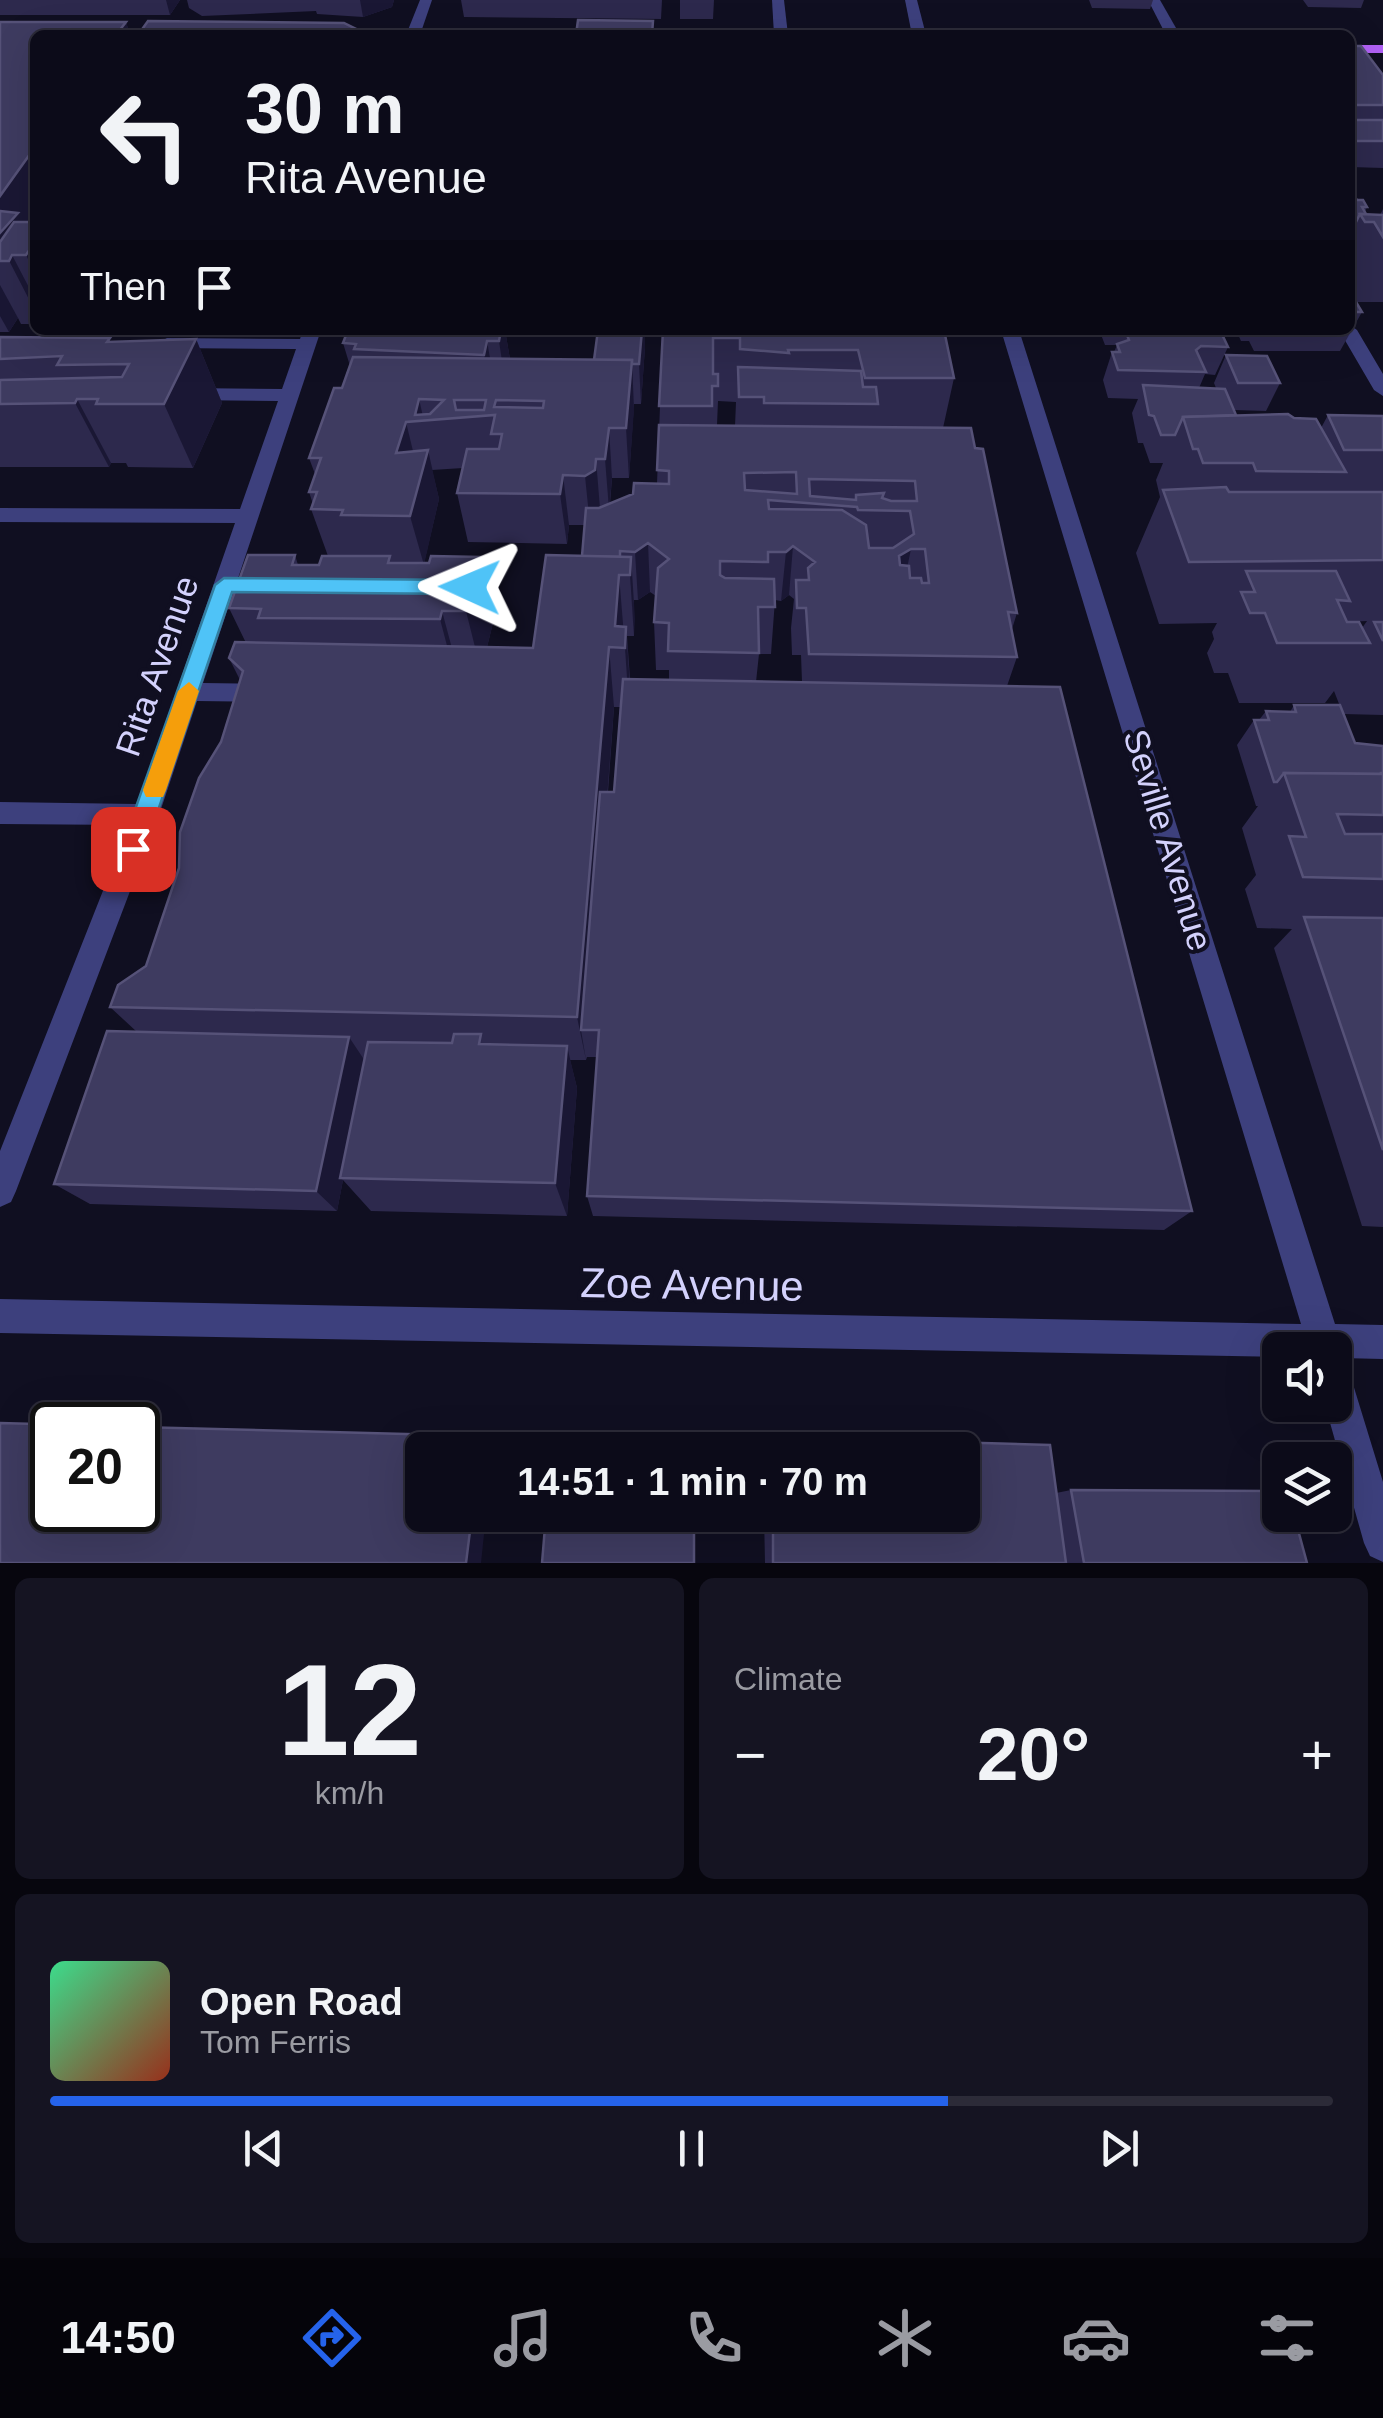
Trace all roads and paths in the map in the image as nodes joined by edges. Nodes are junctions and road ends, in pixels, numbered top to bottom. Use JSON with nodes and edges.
{"nodes":[{"id":1,"x":426,"y":0,"type":"edge"},
{"id":2,"x":778,"y":0,"type":"edge"},
{"id":3,"x":911,"y":0,"type":"edge"},
{"id":4,"x":1154,"y":0,"type":"edge"},
{"id":5,"x":415,"y":30,"type":"edge"},
{"id":6,"x":780,"y":30,"type":"edge"},
{"id":7,"x":918,"y":30,"type":"edge"},
{"id":8,"x":1169,"y":30,"type":"edge"},
{"id":9,"x":1355,"y":49,"type":"edge"},
{"id":10,"x":1383,"y":49,"type":"edge"},
{"id":11,"x":1355,"y":50,"type":"edge"},
{"id":12,"x":1369,"y":61,"type":"edge"},
{"id":13,"x":1012,"y":335,"type":"edge"},
{"id":14,"x":1351,"y":335,"type":"edge"},
{"id":15,"x":309,"y":337,"type":"edge"},
{"id":16,"x":151,"y":343,"type":"edge"},
{"id":17,"x":1383,"y":390,"type":"edge"},
{"id":18,"x":156,"y":394,"type":"edge"},
{"id":19,"x":289,"y":396,"type":"junction"},
{"id":20,"x":0,"y":514,"type":"edge"},
{"id":21,"x":248,"y":516,"type":"junction"},
{"id":22,"x":188,"y":692,"type":"junction"},
{"id":23,"x":286,"y":693,"type":"edge"},
{"id":24,"x":0,"y":813,"type":"edge"},
{"id":25,"x":146,"y":815,"type":"junction"},
{"id":26,"x":0,"y":1191,"type":"edge"},
{"id":27,"x":0,"y":1316,"type":"edge"},
{"id":28,"x":1320,"y":1332,"type":"edge"},
{"id":29,"x":1383,"y":1342,"type":"edge"},
{"id":30,"x":1352,"y":1344,"type":"edge"},
{"id":31,"x":1262,"y":1345,"type":"edge"},
{"id":32,"x":1347,"y":1422,"type":"edge"},
{"id":33,"x":1383,"y":1543,"type":"edge"}],
"edges":[{"from":1,"to":5,"type":"street"},
{"from":2,"to":6,"type":"street"},
{"from":3,"to":7,"type":"street"},
{"from":4,"to":8,"type":"street"},
{"from":9,"to":10,"type":"main road"},
{"from":11,"to":12,"type":"street"},
{"from":13,"to":28,"type":"street","name":"Seville Avenue"},
{"from":14,"to":17,"type":"street"},
{"from":15,"to":16,"type":"street"},
{"from":15,"to":19,"type":"street","name":"Rita Avenue"},
{"from":18,"to":19,"type":"street"},
{"from":19,"to":21,"type":"street","name":"Rita Avenue"},
{"from":20,"to":21,"type":"street"},
{"from":21,"to":22,"type":"street","name":"Rita Avenue"},
{"from":22,"to":23,"type":"street"},
{"from":22,"to":25,"type":"street","name":"Rita Avenue"},
{"from":24,"to":25,"type":"street"},
{"from":25,"to":26,"type":"street","name":"Rita Avenue"},
{"from":27,"to":31,"type":"street","name":"Zoe Avenue"},
{"from":29,"to":30,"type":"street","name":"Zoe Avenue"},
{"from":32,"to":33,"type":"street"}]}
